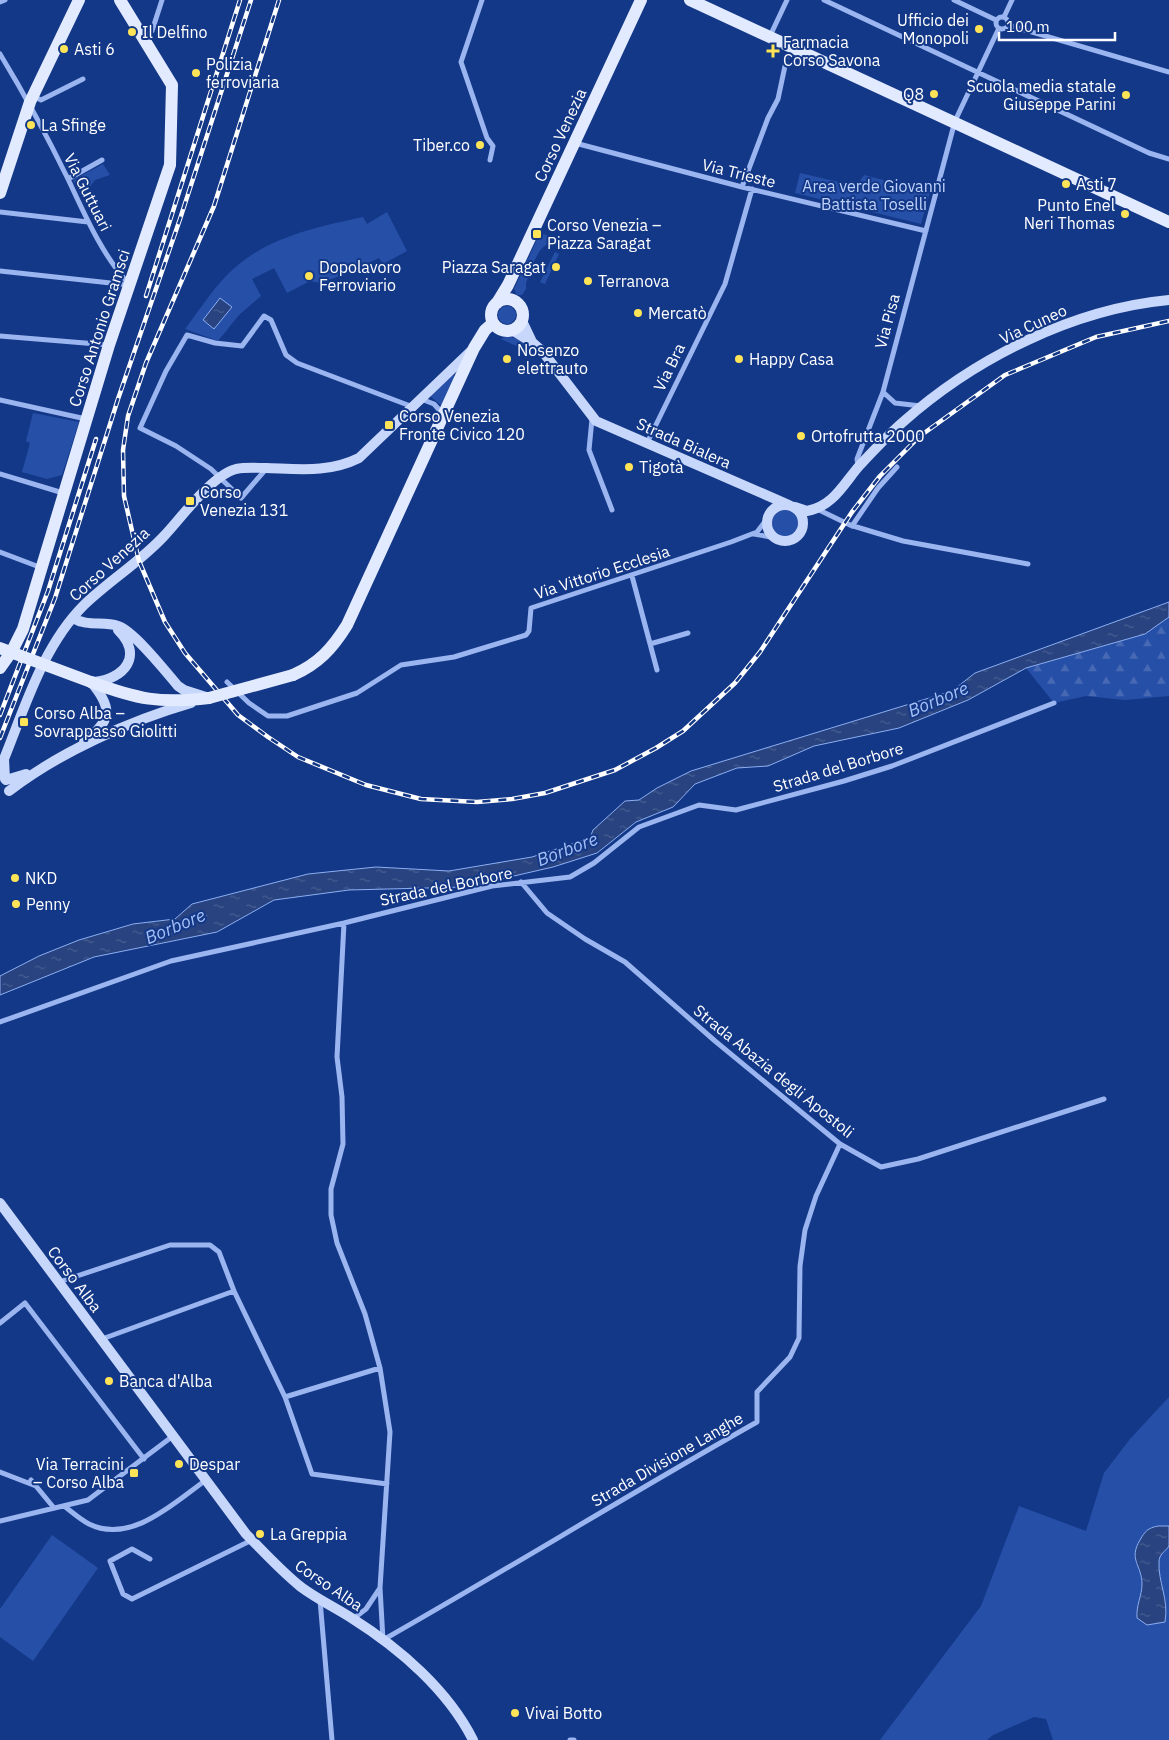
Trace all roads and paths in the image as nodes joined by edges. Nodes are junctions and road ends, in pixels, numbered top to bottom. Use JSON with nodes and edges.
{"nodes":[{"id":1,"x":5,"y":0,"type":"edge"},
{"id":2,"x":79,"y":0,"type":"edge"},
{"id":3,"x":120,"y":0,"type":"edge"},
{"id":4,"x":162,"y":0,"type":"edge"},
{"id":5,"x":482,"y":0,"type":"edge"},
{"id":6,"x":641,"y":0,"type":"edge"},
{"id":7,"x":690,"y":0,"type":"edge"},
{"id":8,"x":787,"y":0,"type":"edge"},
{"id":9,"x":824,"y":0,"type":"edge"},
{"id":10,"x":954,"y":0,"type":"edge"},
{"id":11,"x":1012,"y":0,"type":"edge"},
{"id":12,"x":0,"y":2,"type":"edge"},
{"id":13,"x":1004,"y":17,"type":"junction"},
{"id":14,"x":996,"y":20,"type":"junction"},
{"id":15,"x":1008,"y":25,"type":"junction"},
{"id":16,"x":999,"y":28,"type":"junction"},
{"id":17,"x":142,"y":36,"type":"junction"},
{"id":18,"x":769,"y":37,"type":"junction"},
{"id":19,"x":0,"y":54,"type":"edge"},
{"id":20,"x":785,"y":66,"type":"tunnel mouth"},
{"id":21,"x":978,"y":72,"type":"junction"},
{"id":22,"x":1169,"y":72,"type":"edge"},
{"id":23,"x":83,"y":79,"type":"dead end"},
{"id":24,"x":31,"y":99,"type":"junction"},
{"id":25,"x":955,"y":122,"type":"junction"},
{"id":26,"x":576,"y":143,"type":"junction"},
{"id":27,"x":1169,"y":159,"type":"edge"},
{"id":28,"x":102,"y":160,"type":"dead end"},
{"id":29,"x":490,"y":160,"type":"dead end"},
{"id":30,"x":68,"y":179,"type":"junction"},
{"id":31,"x":742,"y":187,"type":"junction"},
{"id":32,"x":752,"y":189,"type":"junction"},
{"id":33,"x":0,"y":193,"type":"edge"},
{"id":34,"x":0,"y":212,"type":"edge"},
{"id":35,"x":88,"y":222,"type":"junction"},
{"id":36,"x":1169,"y":222,"type":"edge"},
{"id":37,"x":926,"y":231,"type":"junction"},
{"id":38,"x":0,"y":271,"type":"edge"},
{"id":39,"x":130,"y":285,"type":"junction"},
{"id":40,"x":508,"y":285,"type":"junction"},
{"id":41,"x":512,"y":300,"type":"junction"},
{"id":42,"x":1169,"y":300,"type":"edge"},
{"id":43,"x":497,"y":303,"type":"junction"},
{"id":44,"x":522,"y":321,"type":"junction"},
{"id":45,"x":493,"y":323,"type":"junction"},
{"id":46,"x":512,"y":330,"type":"junction"},
{"id":47,"x":0,"y":336,"type":"edge"},
{"id":48,"x":533,"y":343,"type":"junction"},
{"id":49,"x":109,"y":346,"type":"junction"},
{"id":50,"x":474,"y":348,"type":"junction"},
{"id":51,"x":884,"y":392,"type":"junction"},
{"id":52,"x":421,"y":399,"type":"junction"},
{"id":53,"x":0,"y":400,"type":"edge"},
{"id":54,"x":923,"y":406,"type":"junction"},
{"id":55,"x":413,"y":407,"type":"junction"},
{"id":56,"x":443,"y":416,"type":"junction"},
{"id":57,"x":592,"y":418,"type":"junction"},
{"id":58,"x":87,"y":419,"type":"junction"},
{"id":59,"x":647,"y":443,"type":"junction"},
{"id":60,"x":859,"y":466,"type":"junction"},
{"id":61,"x":267,"y":468,"type":"junction"},
{"id":62,"x":897,"y":468,"type":"dead end"},
{"id":63,"x":0,"y":474,"type":"edge"},
{"id":64,"x":220,"y":478,"type":"junction"},
{"id":65,"x":64,"y":493,"type":"junction"},
{"id":66,"x":764,"y":495,"type":"junction"},
{"id":67,"x":792,"y":506,"type":"junction"},
{"id":68,"x":816,"y":508,"type":"junction"},
{"id":69,"x":612,"y":510,"type":"dead end"},
{"id":70,"x":768,"y":516,"type":"junction"},
{"id":71,"x":852,"y":526,"type":"junction"},
{"id":72,"x":802,"y":529,"type":"junction"},
{"id":73,"x":752,"y":534,"type":"junction"},
{"id":74,"x":776,"y":538,"type":"junction"},
{"id":75,"x":0,"y":552,"type":"edge"},
{"id":76,"x":1028,"y":564,"type":"dead end"},
{"id":77,"x":42,"y":568,"type":"junction"},
{"id":78,"x":632,"y":576,"type":"junction"},
{"id":79,"x":74,"y":618,"type":"junction"},
{"id":80,"x":112,"y":625,"type":"junction"},
{"id":81,"x":688,"y":634,"type":"dead end"},
{"id":82,"x":0,"y":644,"type":"edge"},
{"id":83,"x":650,"y":644,"type":"junction"},
{"id":84,"x":0,"y":649,"type":"edge"},
{"id":85,"x":0,"y":668,"type":"edge"},
{"id":86,"x":656,"y":670,"type":"dead end"},
{"id":87,"x":91,"y":682,"type":"junction"},
{"id":88,"x":227,"y":682,"type":"dead end"},
{"id":89,"x":209,"y":698,"type":"junction"},
{"id":90,"x":1054,"y":703,"type":"dead end"},
{"id":91,"x":74,"y":750,"type":"junction"},
{"id":92,"x":2,"y":762,"type":"edge"},
{"id":93,"x":34,"y":771,"type":"junction"},
{"id":94,"x":3,"y":779,"type":"edge"},
{"id":95,"x":9,"y":791,"type":"junction"},
{"id":96,"x":0,"y":797,"type":"edge"},
{"id":97,"x":521,"y":882,"type":"junction"},
{"id":98,"x":344,"y":923,"type":"junction"},
{"id":99,"x":0,"y":1022,"type":"edge"},
{"id":100,"x":1104,"y":1099,"type":"dead end"},
{"id":101,"x":840,"y":1144,"type":"junction"},
{"id":102,"x":0,"y":1203,"type":"edge"},
{"id":103,"x":59,"y":1282,"type":"junction"},
{"id":104,"x":234,"y":1291,"type":"junction"},
{"id":105,"x":0,"y":1323,"type":"edge"},
{"id":106,"x":101,"y":1339,"type":"junction"},
{"id":107,"x":380,"y":1368,"type":"junction"},
{"id":108,"x":285,"y":1397,"type":"junction"},
{"id":109,"x":174,"y":1436,"type":"junction"},
{"id":110,"x":144,"y":1459,"type":"junction"},
{"id":111,"x":0,"y":1472,"type":"edge"},
{"id":112,"x":32,"y":1480,"type":"dead end"},
{"id":113,"x":206,"y":1480,"type":"junction"},
{"id":114,"x":387,"y":1484,"type":"junction"},
{"id":115,"x":36,"y":1486,"type":"junction"},
{"id":116,"x":64,"y":1506,"type":"junction"},
{"id":117,"x":54,"y":1508,"type":"junction"},
{"id":118,"x":0,"y":1521,"type":"edge"},
{"id":119,"x":252,"y":1540,"type":"junction"},
{"id":120,"x":150,"y":1559,"type":"dead end"},
{"id":121,"x":380,"y":1588,"type":"junction"},
{"id":122,"x":320,"y":1599,"type":"junction"},
{"id":123,"x":353,"y":1619,"type":"junction"},
{"id":124,"x":383,"y":1640,"type":"junction"},
{"id":125,"x":332,"y":1740,"type":"edge"},
{"id":126,"x":473,"y":1740,"type":"edge"},
{"id":127,"x":570,"y":1740,"type":"edge"},
{"id":128,"x":574,"y":1740,"type":"edge"}],
"edges":[{"from":1,"to":12,"type":"street"},
{"from":2,"to":24,"type":"main road"},
{"from":3,"to":17,"type":"main road","name":"Corso Antonio Gramsci"},
{"from":4,"to":17,"type":"street"},
{"from":5,"to":29,"type":"street"},
{"from":6,"to":26,"type":"main road","name":"Corso Venezia"},
{"from":7,"to":18,"type":"main road"},
{"from":8,"to":18,"type":"street"},
{"from":9,"to":21,"type":"street"},
{"from":10,"to":14,"type":"street"},
{"from":11,"to":13,"type":"street"},
{"from":13,"to":14,"type":"street"},
{"from":13,"to":15,"type":"street"},
{"from":14,"to":16,"type":"street"},
{"from":15,"to":16,"type":"street"},
{"from":15,"to":22,"type":"street"},
{"from":16,"to":21,"type":"street","name":"Via Pisa"},
{"from":17,"to":39,"type":"main road","name":"Corso Antonio Gramsci"},
{"from":18,"to":25,"type":"main road"},
{"from":19,"to":24,"type":"street","name":"Via Guttuari"},
{"from":20,"to":31,"type":"street"},
{"from":21,"to":25,"type":"street","name":"Via Pisa"},
{"from":21,"to":27,"type":"street"},
{"from":23,"to":24,"type":"street"},
{"from":24,"to":30,"type":"street","name":"Via Guttuari"},
{"from":24,"to":33,"type":"main road"},
{"from":25,"to":36,"type":"main road"},
{"from":25,"to":37,"type":"street","name":"Via Pisa"},
{"from":26,"to":31,"type":"street","name":"Via Trieste"},
{"from":26,"to":40,"type":"main road","name":"Corso Venezia"},
{"from":28,"to":30,"type":"street"},
{"from":30,"to":35,"type":"street","name":"Via Guttuari"},
{"from":31,"to":32,"type":"street","name":"Via Trieste"},
{"from":32,"to":37,"type":"street","name":"Via Trieste"},
{"from":32,"to":59,"type":"street","name":"Via Bra"},
{"from":34,"to":35,"type":"street"},
{"from":35,"to":39,"type":"street","name":"Via Guttuari"},
{"from":37,"to":51,"type":"street","name":"Via Pisa"},
{"from":38,"to":39,"type":"street"},
{"from":39,"to":49,"type":"main road","name":"Corso Antonio Gramsci"},
{"from":40,"to":41,"type":"main road"},
{"from":40,"to":43,"type":"main road","name":"Corso Venezia"},
{"from":41,"to":43,"type":"main road"},
{"from":41,"to":44,"type":"main road"},
{"from":42,"to":54,"type":"street","name":"Via Cuneo"},
{"from":43,"to":45,"type":"main road"},
{"from":44,"to":46,"type":"main road"},
{"from":44,"to":48,"type":"street"},
{"from":45,"to":46,"type":"main road"},
{"from":45,"to":50,"type":"main road","name":"Corso Venezia"},
{"from":46,"to":48,"type":"street"},
{"from":47,"to":49,"type":"street"},
{"from":48,"to":57,"type":"street"},
{"from":49,"to":58,"type":"main road","name":"Corso Antonio Gramsci"},
{"from":50,"to":52,"type":"street","name":"Corso Venezia"},
{"from":50,"to":56,"type":"main road","name":"Corso Venezia"},
{"from":51,"to":54,"type":"street"},
{"from":51,"to":60,"type":"street","name":"Via Pisa"},
{"from":52,"to":55,"type":"street","name":"Corso Venezia"},
{"from":52,"to":56,"type":"street"},
{"from":53,"to":58,"type":"street"},
{"from":54,"to":60,"type":"street","name":"Via Cuneo"},
{"from":55,"to":61,"type":"street","name":"Corso Venezia"},
{"from":55,"to":64,"type":"street"},
{"from":56,"to":89,"type":"main road","name":"Corso Venezia","bridge":true},
{"from":57,"to":59,"type":"street","name":"Strada Bialera"},
{"from":57,"to":69,"type":"street"},
{"from":58,"to":65,"type":"main road","name":"Corso Antonio Gramsci"},
{"from":59,"to":66,"type":"street","name":"Strada Bialera"},
{"from":60,"to":68,"type":"street","name":"Via Pisa"},
{"from":61,"to":64,"type":"street","name":"Corso Venezia"},
{"from":61,"to":64,"type":"street"},
{"from":62,"to":71,"type":"street"},
{"from":63,"to":65,"type":"street"},
{"from":64,"to":79,"type":"street","name":"Corso Venezia"},
{"from":65,"to":77,"type":"main road","name":"Corso Antonio Gramsci"},
{"from":66,"to":67,"type":"street","name":"Strada Bialera"},
{"from":66,"to":70,"type":"street"},
{"from":67,"to":68,"type":"street"},
{"from":67,"to":70,"type":"street"},
{"from":67,"to":72,"type":"street"},
{"from":68,"to":71,"type":"street"},
{"from":68,"to":72,"type":"street","name":"Via Pisa"},
{"from":70,"to":73,"type":"street","name":"Via Vittorio Ecclesia"},
{"from":70,"to":74,"type":"street"},
{"from":71,"to":76,"type":"street"},
{"from":72,"to":74,"type":"street"},
{"from":73,"to":74,"type":"street","name":"Via Vittorio Ecclesia"},
{"from":73,"to":78,"type":"street","name":"Via Vittorio Ecclesia"},
{"from":75,"to":77,"type":"street"},
{"from":77,"to":85,"type":"main road","name":"Corso Antonio Gramsci"},
{"from":78,"to":83,"type":"street"},
{"from":78,"to":88,"type":"street","name":"Via Vittorio Ecclesia"},
{"from":79,"to":80,"type":"street"},
{"from":79,"to":92,"type":"street","name":"Corso Venezia"},
{"from":80,"to":87,"type":"street"},
{"from":80,"to":89,"type":"street"},
{"from":81,"to":83,"type":"street"},
{"from":82,"to":84,"type":"street"},
{"from":83,"to":86,"type":"street"},
{"from":84,"to":87,"type":"main road","name":"Corso Venezia","bridge":true},
{"from":87,"to":89,"type":"main road","name":"Corso Venezia"},
{"from":87,"to":91,"type":"street"},
{"from":89,"to":91,"type":"street"},
{"from":90,"to":97,"type":"street","name":"Strada del Borbore"},
{"from":91,"to":93,"type":"street"},
{"from":92,"to":94,"type":"street","name":"Corso Venezia"},
{"from":93,"to":94,"type":"street"},
{"from":93,"to":95,"type":"street"},
{"from":94,"to":95,"type":"street","name":"Corso Venezia"},
{"from":95,"to":96,"type":"street"},
{"from":97,"to":98,"type":"street","name":"Strada del Borbore"},
{"from":97,"to":101,"type":"street","name":"Strada Abazia degli Apostoli"},
{"from":98,"to":99,"type":"street","name":"Strada del Borbore"},
{"from":98,"to":107,"type":"street"},
{"from":100,"to":101,"type":"street","name":"Strada Abazia degli Apostoli"},
{"from":101,"to":124,"type":"street","name":"Strada Divisione Langhe"},
{"from":102,"to":103,"type":"street","name":"Corso Alba"},
{"from":103,"to":104,"type":"street"},
{"from":103,"to":106,"type":"street","name":"Corso Alba"},
{"from":104,"to":106,"type":"street"},
{"from":104,"to":108,"type":"street"},
{"from":105,"to":110,"type":"street"},
{"from":106,"to":109,"type":"street","name":"Corso Alba"},
{"from":107,"to":108,"type":"street"},
{"from":107,"to":114,"type":"street"},
{"from":108,"to":114,"type":"street"},
{"from":109,"to":110,"type":"street"},
{"from":109,"to":113,"type":"street","name":"Corso Alba"},
{"from":110,"to":116,"type":"street"},
{"from":111,"to":115,"type":"street"},
{"from":112,"to":115,"type":"street"},
{"from":113,"to":116,"type":"street"},
{"from":113,"to":119,"type":"street","name":"Corso Alba"},
{"from":114,"to":121,"type":"street"},
{"from":115,"to":117,"type":"street"},
{"from":116,"to":117,"type":"street"},
{"from":117,"to":118,"type":"street"},
{"from":119,"to":120,"type":"street"},
{"from":119,"to":122,"type":"street","name":"Corso Alba"},
{"from":121,"to":123,"type":"street"},
{"from":121,"to":124,"type":"street"},
{"from":122,"to":123,"type":"street","name":"Corso Alba"},
{"from":122,"to":125,"type":"street"},
{"from":123,"to":124,"type":"street","name":"Corso Alba"},
{"from":124,"to":126,"type":"street","name":"Corso Alba"},
{"from":127,"to":128,"type":"street"}]}
